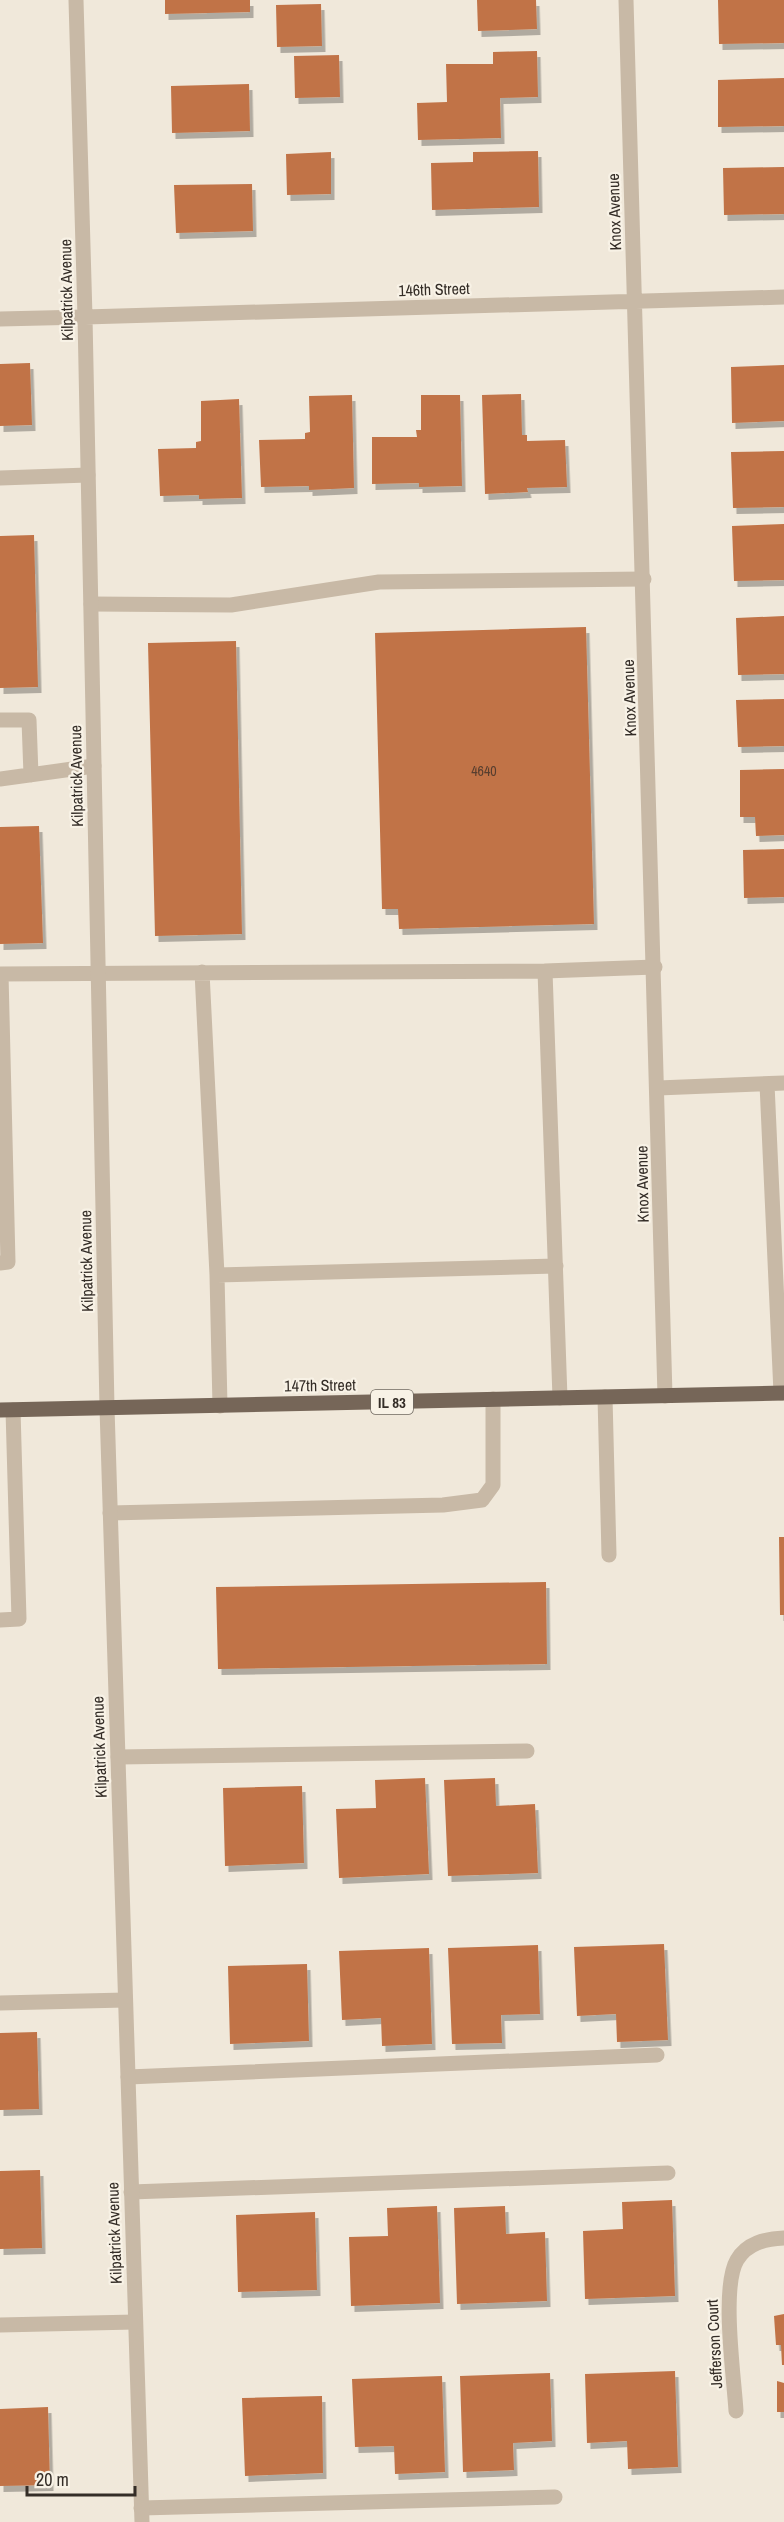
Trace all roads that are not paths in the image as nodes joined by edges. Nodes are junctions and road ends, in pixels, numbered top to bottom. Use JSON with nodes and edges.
{"nodes":[{"id":1,"x":76,"y":0,"type":"edge"},
{"id":2,"x":626,"y":0,"type":"edge"},
{"id":3,"x":784,"y":297,"type":"edge"},
{"id":4,"x":635,"y":302,"type":"junction"},
{"id":5,"x":85,"y":317,"type":"junction"},
{"id":6,"x":0,"y":319,"type":"edge"},
{"id":7,"x":88,"y":475,"type":"junction"},
{"id":8,"x":0,"y":478,"type":"edge"},
{"id":9,"x":644,"y":579,"type":"junction"},
{"id":10,"x":91,"y":604,"type":"junction"},
{"id":11,"x":0,"y":720,"type":"edge"},
{"id":12,"x":94,"y":766,"type":"junction"},
{"id":13,"x":31,"y":776,"type":"junction"},
{"id":14,"x":0,"y":779,"type":"edge"},
{"id":15,"x":655,"y":967,"type":"junction"},
{"id":16,"x":545,"y":971,"type":"junction"},
{"id":17,"x":98,"y":972,"type":"junction"},
{"id":18,"x":202,"y":972,"type":"junction"},
{"id":19,"x":0,"y":974,"type":"edge"},
{"id":20,"x":784,"y":1083,"type":"edge"},
{"id":21,"x":767,"y":1084,"type":"junction"},
{"id":22,"x":658,"y":1089,"type":"junction"},
{"id":23,"x":0,"y":1263,"type":"edge"},
{"id":24,"x":556,"y":1266,"type":"junction"},
{"id":25,"x":217,"y":1275,"type":"junction"},
{"id":26,"x":783,"y":1393,"type":"edge"},
{"id":27,"x":665,"y":1396,"type":"junction"},
{"id":28,"x":605,"y":1397,"type":"junction"},
{"id":29,"x":560,"y":1398,"type":"junction"},
{"id":30,"x":494,"y":1399,"type":"junction"},
{"id":31,"x":220,"y":1406,"type":"junction"},
{"id":32,"x":107,"y":1408,"type":"junction"},
{"id":33,"x":7,"y":1410,"type":"edge"},
{"id":34,"x":110,"y":1513,"type":"junction"},
{"id":35,"x":609,"y":1555,"type":"dead end"},
{"id":36,"x":0,"y":1620,"type":"edge"},
{"id":37,"x":527,"y":1751,"type":"dead end"},
{"id":38,"x":118,"y":1757,"type":"junction"},
{"id":39,"x":125,"y":2000,"type":"junction"},
{"id":40,"x":0,"y":2003,"type":"edge"},
{"id":41,"x":657,"y":2055,"type":"dead end"},
{"id":42,"x":128,"y":2077,"type":"junction"},
{"id":43,"x":669,"y":2173,"type":"dead end"},
{"id":44,"x":131,"y":2192,"type":"junction"},
{"id":45,"x":784,"y":2238,"type":"edge"},
{"id":46,"x":135,"y":2322,"type":"junction"},
{"id":47,"x":0,"y":2325,"type":"edge"},
{"id":48,"x":736,"y":2411,"type":"dead end"},
{"id":49,"x":555,"y":2497,"type":"dead end"},
{"id":50,"x":141,"y":2515,"type":"edge"}],
"edges":[{"from":1,"to":5,"type":"street","name":"Kilpatrick Avenue"},
{"from":2,"to":4,"type":"street","name":"Knox Avenue"},
{"from":3,"to":4,"type":"street","name":"146th Street"},
{"from":4,"to":5,"type":"street","name":"146th Street"},
{"from":4,"to":9,"type":"street","name":"Knox Avenue"},
{"from":5,"to":6,"type":"street","name":"146th Street"},
{"from":5,"to":7,"type":"street","name":"Kilpatrick Avenue"},
{"from":7,"to":8,"type":"street"},
{"from":7,"to":10,"type":"street","name":"Kilpatrick Avenue"},
{"from":9,"to":10,"type":"street"},
{"from":9,"to":15,"type":"street","name":"Knox Avenue"},
{"from":10,"to":12,"type":"street","name":"Kilpatrick Avenue"},
{"from":11,"to":13,"type":"street"},
{"from":12,"to":13,"type":"street"},
{"from":12,"to":17,"type":"street","name":"Kilpatrick Avenue"},
{"from":13,"to":14,"type":"street"},
{"from":15,"to":16,"type":"street"},
{"from":15,"to":22,"type":"street","name":"Knox Avenue"},
{"from":16,"to":18,"type":"street"},
{"from":16,"to":24,"type":"street"},
{"from":17,"to":18,"type":"street"},
{"from":17,"to":19,"type":"street"},
{"from":17,"to":32,"type":"street","name":"Kilpatrick Avenue"},
{"from":18,"to":25,"type":"street"},
{"from":19,"to":23,"type":"street"},
{"from":20,"to":21,"type":"street"},
{"from":21,"to":22,"type":"street"},
{"from":21,"to":26,"type":"street"},
{"from":22,"to":27,"type":"street","name":"Knox Avenue"},
{"from":24,"to":25,"type":"street"},
{"from":24,"to":29,"type":"street"},
{"from":25,"to":31,"type":"street"},
{"from":26,"to":27,"type":"main road","name":"147th Street","number":"IL 83"},
{"from":27,"to":28,"type":"main road","name":"147th Street","number":"IL 83"},
{"from":28,"to":29,"type":"main road","name":"147th Street","number":"IL 83"},
{"from":28,"to":35,"type":"street"},
{"from":29,"to":30,"type":"main road","name":"147th Street","number":"IL 83"},
{"from":30,"to":31,"type":"main road","name":"147th Street","number":"IL 83"},
{"from":30,"to":34,"type":"street"},
{"from":31,"to":32,"type":"main road","name":"147th Street","number":"IL 83"},
{"from":32,"to":33,"type":"main road","name":"147th Street","number":"IL 83"},
{"from":32,"to":34,"type":"street","name":"Kilpatrick Avenue"},
{"from":33,"to":36,"type":"street"},
{"from":34,"to":38,"type":"street","name":"Kilpatrick Avenue"},
{"from":37,"to":38,"type":"street"},
{"from":38,"to":39,"type":"street","name":"Kilpatrick Avenue"},
{"from":39,"to":40,"type":"street"},
{"from":39,"to":42,"type":"street","name":"Kilpatrick Avenue"},
{"from":41,"to":42,"type":"street"},
{"from":42,"to":44,"type":"street","name":"Kilpatrick Avenue"},
{"from":43,"to":44,"type":"street"},
{"from":44,"to":46,"type":"street","name":"Kilpatrick Avenue"},
{"from":45,"to":48,"type":"street","name":"Jefferson Court"},
{"from":46,"to":47,"type":"street"},
{"from":46,"to":50,"type":"street","name":"Kilpatrick Avenue"},
{"from":49,"to":50,"type":"street"}]}
